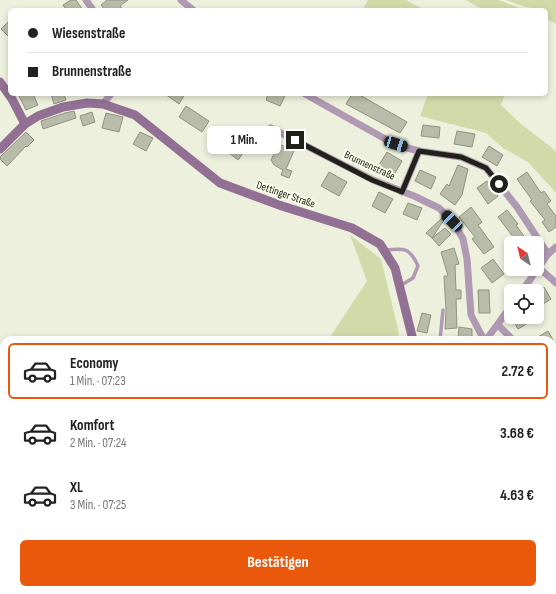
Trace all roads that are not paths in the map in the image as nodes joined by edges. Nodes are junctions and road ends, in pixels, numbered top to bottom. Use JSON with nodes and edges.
{"nodes":[{"id":1,"x":181,"y":0,"type":"edge"},
{"id":2,"x":190,"y":8,"type":"edge"},
{"id":3,"x":0,"y":82,"type":"edge"},
{"id":4,"x":8,"y":93,"type":"edge"},
{"id":5,"x":10,"y":96,"type":"edge"},
{"id":6,"x":109,"y":96,"type":"edge"},
{"id":7,"x":309,"y":96,"type":"edge"},
{"id":8,"x":103,"y":104,"type":"junction"},
{"id":9,"x":25,"y":124,"type":"junction"},
{"id":10,"x":271,"y":128,"type":"dead end"},
{"id":11,"x":0,"y":149,"type":"edge"},
{"id":12,"x":419,"y":151,"type":"junction"},
{"id":13,"x":402,"y":192,"type":"junction"},
{"id":14,"x":556,"y":247,"type":"edge"},
{"id":15,"x":384,"y":250,"type":"junction"},
{"id":16,"x":548,"y":254,"type":"junction"},
{"id":17,"x":544,"y":260,"type":"edge"},
{"id":18,"x":544,"y":273,"type":"edge"},
{"id":19,"x":556,"y":284,"type":"edge"},
{"id":20,"x":400,"y":286,"type":"junction"},
{"id":21,"x":443,"y":310,"type":"dead end"},
{"id":22,"x":504,"y":316,"type":"edge"},
{"id":23,"x":498,"y":325,"type":"junction"},
{"id":24,"x":412,"y":336,"type":"edge"},
{"id":25,"x":440,"y":336,"type":"edge"},
{"id":26,"x":483,"y":336,"type":"edge"},
{"id":27,"x":488,"y":336,"type":"edge"},
{"id":28,"x":510,"y":336,"type":"edge"}],
"edges":[{"from":1,"to":2,"type":"street"},
{"from":3,"to":4,"type":"street"},
{"from":5,"to":9,"type":"street"},
{"from":6,"to":8,"type":"street"},
{"from":7,"to":12,"type":"street"},
{"from":8,"to":9,"type":"street","name":"Dettinger Straße"},
{"from":8,"to":15,"type":"street","name":"Dettinger Straße"},
{"from":9,"to":11,"type":"street","name":"Dettinger Straße"},
{"from":10,"to":13,"type":"street","name":"Brunnenstraße"},
{"from":12,"to":13,"type":"street"},
{"from":12,"to":16,"type":"street"},
{"from":13,"to":26,"type":"street","name":"Brunnenstraße"},
{"from":14,"to":16,"type":"street"},
{"from":15,"to":20,"type":"street","name":"Dettinger Straße"},
{"from":15,"to":20,"type":"lane"},
{"from":16,"to":17,"type":"street"},
{"from":18,"to":19,"type":"street"},
{"from":20,"to":24,"type":"street","name":"Dettinger Straße"},
{"from":21,"to":25,"type":"lane"},
{"from":22,"to":23,"type":"street"},
{"from":23,"to":27,"type":"street"},
{"from":23,"to":28,"type":"street"}]}
